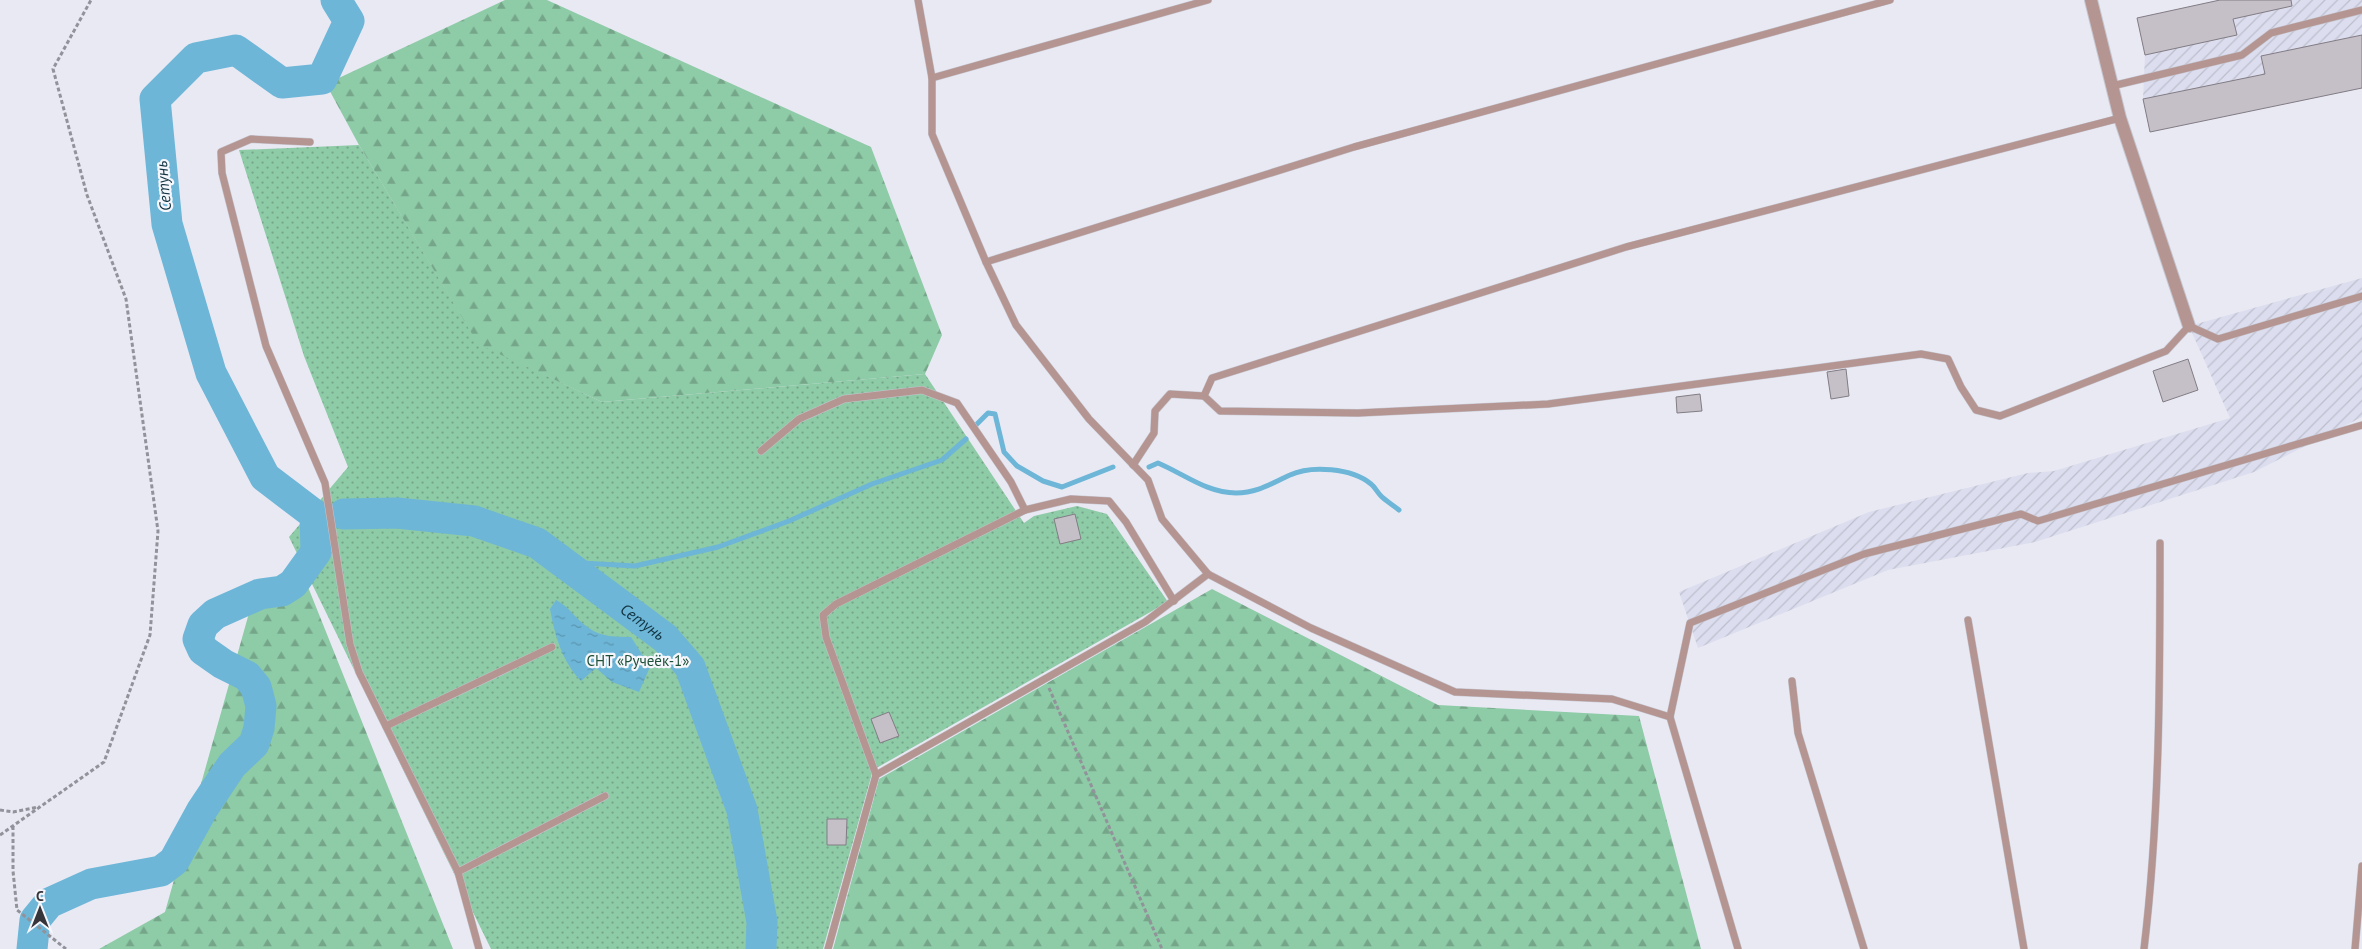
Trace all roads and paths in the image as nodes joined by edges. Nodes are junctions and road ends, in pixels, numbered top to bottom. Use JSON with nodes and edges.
{"nodes":[{"id":1,"x":91,"y":0,"type":"edge"},
{"id":2,"x":918,"y":0,"type":"edge"},
{"id":3,"x":1208,"y":0,"type":"edge"},
{"id":4,"x":1890,"y":0,"type":"edge"},
{"id":5,"x":2091,"y":0,"type":"edge"},
{"id":6,"x":2362,"y":10,"type":"edge"},
{"id":7,"x":932,"y":78,"type":"junction"},
{"id":8,"x":2112,"y":86,"type":"junction"},
{"id":9,"x":2120,"y":118,"type":"junction"},
{"id":10,"x":310,"y":142,"type":"dead end"},
{"id":11,"x":986,"y":262,"type":"junction"},
{"id":12,"x":2362,"y":296,"type":"edge"},
{"id":13,"x":2189,"y":326,"type":"junction"},
{"id":14,"x":1204,"y":396,"type":"junction"},
{"id":15,"x":2362,"y":425,"type":"edge"},
{"id":16,"x":761,"y":451,"type":"dead end"},
{"id":17,"x":1133,"y":465,"type":"junction"},
{"id":18,"x":1025,"y":510,"type":"junction"},
{"id":19,"x":2160,"y":543,"type":"dead end"},
{"id":20,"x":1208,"y":574,"type":"junction"},
{"id":21,"x":1174,"y":601,"type":"junction"},
{"id":22,"x":1968,"y":620,"type":"dead end"},
{"id":23,"x":552,"y":647,"type":"dead end"},
{"id":24,"x":1792,"y":681,"type":"dead end"},
{"id":25,"x":1047,"y":683,"type":"dead end"},
{"id":26,"x":1670,"y":717,"type":"junction"},
{"id":27,"x":386,"y":726,"type":"junction"},
{"id":28,"x":876,"y":775,"type":"junction"},
{"id":29,"x":605,"y":796,"type":"dead end"},
{"id":30,"x":41,"y":806,"type":"junction"},
{"id":31,"x":0,"y":810,"type":"edge"},
{"id":32,"x":13,"y":826,"type":"junction"},
{"id":33,"x":0,"y":835,"type":"edge"},
{"id":34,"x":2362,"y":866,"type":"edge"},
{"id":35,"x":458,"y":872,"type":"junction"},
{"id":36,"x":66,"y":949,"type":"edge"},
{"id":37,"x":479,"y":949,"type":"edge"},
{"id":38,"x":828,"y":949,"type":"edge"},
{"id":39,"x":1162,"y":949,"type":"edge"},
{"id":40,"x":1738,"y":949,"type":"edge"},
{"id":41,"x":1864,"y":949,"type":"edge"},
{"id":42,"x":2024,"y":949,"type":"edge"},
{"id":43,"x":2144,"y":949,"type":"edge"},
{"id":44,"x":2355,"y":949,"type":"edge"}],
"edges":[{"from":1,"to":30,"type":"path"},
{"from":2,"to":7,"type":"lane"},
{"from":3,"to":7,"type":"lane"},
{"from":4,"to":11,"type":"lane"},
{"from":5,"to":8,"type":"street"},
{"from":6,"to":8,"type":"lane"},
{"from":7,"to":11,"type":"lane"},
{"from":8,"to":9,"type":"street"},
{"from":9,"to":13,"type":"street"},
{"from":9,"to":14,"type":"lane"},
{"from":10,"to":27,"type":"lane"},
{"from":11,"to":17,"type":"lane"},
{"from":12,"to":13,"type":"lane"},
{"from":13,"to":14,"type":"lane"},
{"from":14,"to":17,"type":"lane"},
{"from":15,"to":26,"type":"lane"},
{"from":16,"to":18,"type":"lane"},
{"from":17,"to":20,"type":"lane"},
{"from":18,"to":21,"type":"lane"},
{"from":18,"to":28,"type":"lane"},
{"from":19,"to":43,"type":"lane"},
{"from":20,"to":21,"type":"lane"},
{"from":20,"to":26,"type":"lane"},
{"from":21,"to":28,"type":"lane"},
{"from":22,"to":42,"type":"lane"},
{"from":23,"to":27,"type":"lane"},
{"from":24,"to":41,"type":"lane"},
{"from":25,"to":39,"type":"path"},
{"from":26,"to":40,"type":"lane"},
{"from":27,"to":35,"type":"lane"},
{"from":28,"to":38,"type":"lane"},
{"from":29,"to":35,"type":"lane"},
{"from":30,"to":31,"type":"path"},
{"from":30,"to":32,"type":"path"},
{"from":32,"to":33,"type":"path"},
{"from":32,"to":36,"type":"path"},
{"from":34,"to":44,"type":"lane"},
{"from":35,"to":37,"type":"lane"}]}
